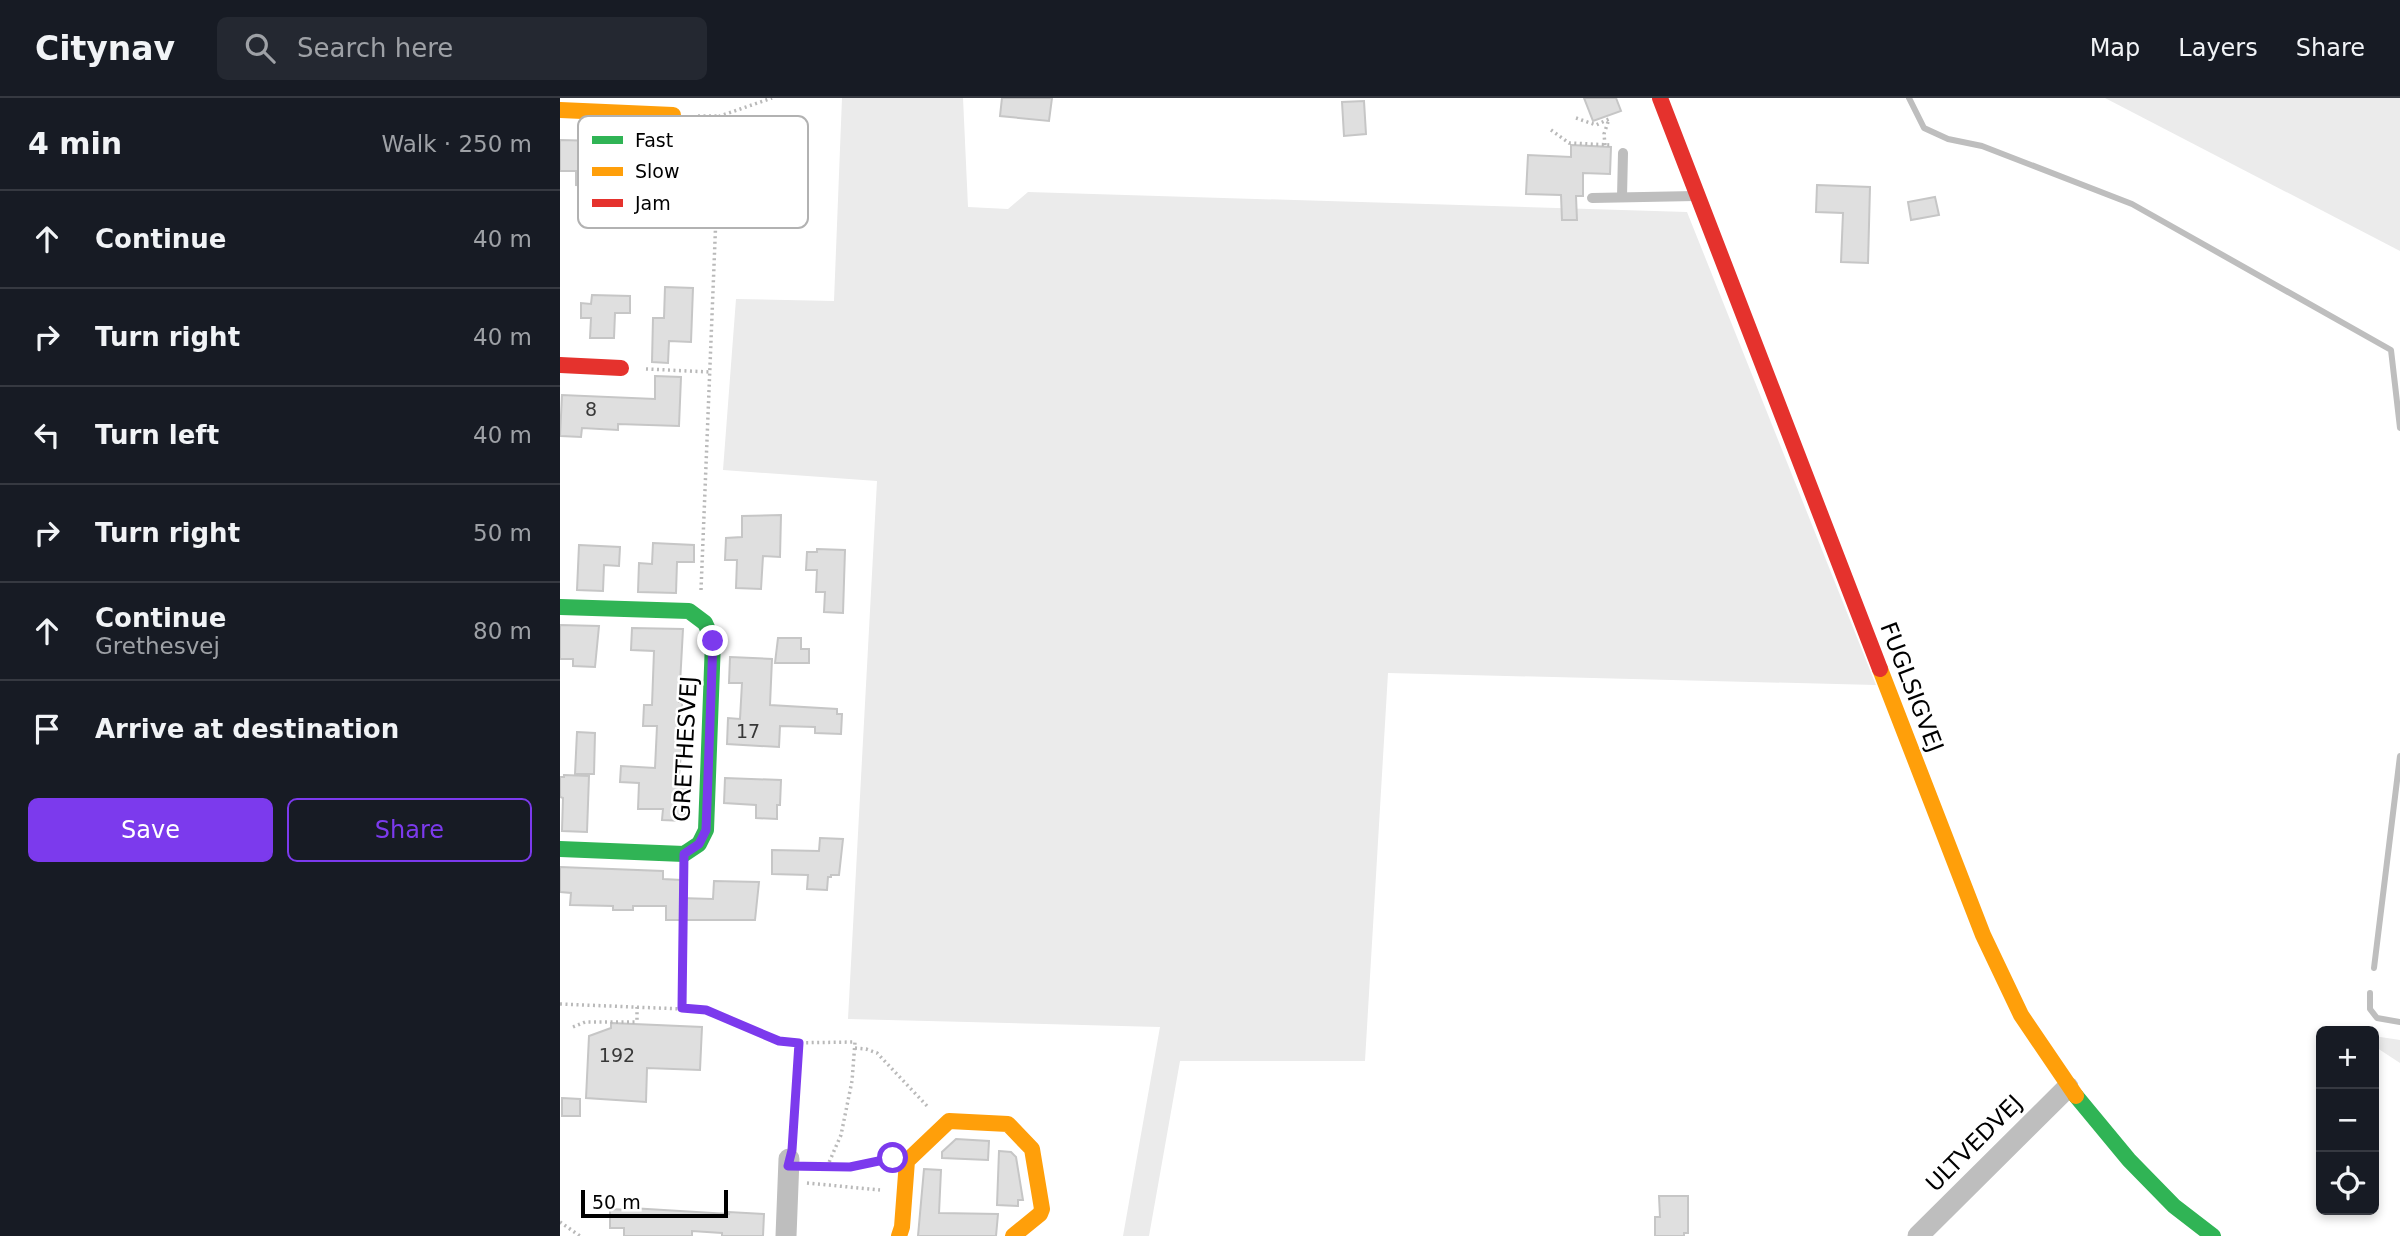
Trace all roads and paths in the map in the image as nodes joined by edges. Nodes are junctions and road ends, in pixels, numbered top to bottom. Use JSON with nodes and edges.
{"nodes":[{"id":1,"x":772,"y":98,"type":"edge"},
{"id":2,"x":1661,"y":98,"type":"edge"},
{"id":3,"x":560,"y":110,"type":"edge"},
{"id":4,"x":673,"y":115,"type":"dead end"},
{"id":5,"x":720,"y":116,"type":"edge"},
{"id":6,"x":1576,"y":118,"type":"dead end"},
{"id":7,"x":1551,"y":130,"type":"dead end"},
{"id":8,"x":1605,"y":145,"type":"junction"},
{"id":9,"x":1623,"y":153,"type":"joint"},
{"id":10,"x":1698,"y":195,"type":"junction"},
{"id":11,"x":1622,"y":197,"type":"junction"},
{"id":12,"x":1592,"y":198,"type":"dead end"},
{"id":13,"x":716,"y":228,"type":"edge"},
{"id":14,"x":560,"y":365,"type":"edge"},
{"id":15,"x":621,"y":368,"type":"joint"},
{"id":16,"x":710,"y":372,"type":"junction"},
{"id":17,"x":560,"y":607,"type":"edge"},
{"id":18,"x":700,"y":617,"type":"junction"},
{"id":19,"x":560,"y":849,"type":"edge"},
{"id":20,"x":684,"y":854,"type":"junction"},
{"id":21,"x":560,"y":1004,"type":"edge"},
{"id":22,"x":637,"y":1007,"type":"junction"},
{"id":23,"x":682,"y":1008,"type":"junction"},
{"id":24,"x":573,"y":1027,"type":"dead end"},
{"id":25,"x":799,"y":1043,"type":"junction"},
{"id":26,"x":855,"y":1048,"type":"junction"},
{"id":27,"x":2067,"y":1087,"type":"junction"},
{"id":28,"x":944,"y":1123,"type":"junction"},
{"id":29,"x":907,"y":1161,"type":"junction"},
{"id":30,"x":827,"y":1167,"type":"junction"},
{"id":31,"x":788,"y":1169,"type":"junction"},
{"id":32,"x":904,"y":1194,"type":"junction"},
{"id":33,"x":560,"y":1222,"type":"edge"},
{"id":34,"x":580,"y":1236,"type":"edge"},
{"id":35,"x":786,"y":1236,"type":"edge"},
{"id":36,"x":899,"y":1236,"type":"edge"},
{"id":37,"x":1013,"y":1236,"type":"edge"},
{"id":38,"x":1918,"y":1236,"type":"edge"},
{"id":39,"x":2213,"y":1236,"type":"edge"}],
"edges":[{"from":1,"to":5,"type":"path"},
{"from":2,"to":10,"type":"street","name":"FUGLSIGVEJ"},
{"from":3,"to":4,"type":"street"},
{"from":6,"to":8,"type":"path"},
{"from":7,"to":8,"type":"path"},
{"from":8,"to":9,"type":"path"},
{"from":9,"to":11,"type":"lane"},
{"from":10,"to":11,"type":"lane"},
{"from":10,"to":27,"type":"street","name":"FUGLSIGVEJ"},
{"from":11,"to":12,"type":"lane"},
{"from":13,"to":16,"type":"path"},
{"from":14,"to":15,"type":"street"},
{"from":15,"to":16,"type":"path"},
{"from":16,"to":18,"type":"path"},
{"from":17,"to":18,"type":"street"},
{"from":18,"to":20,"type":"street","name":"GRETHESVEJ"},
{"from":19,"to":20,"type":"street","name":"GRETHESVEJ"},
{"from":20,"to":23,"type":"path"},
{"from":21,"to":22,"type":"path"},
{"from":22,"to":23,"type":"path"},
{"from":22,"to":24,"type":"path"},
{"from":23,"to":25,"type":"path"},
{"from":25,"to":26,"type":"path"},
{"from":25,"to":31,"type":"path"},
{"from":26,"to":28,"type":"path"},
{"from":26,"to":30,"type":"path"},
{"from":27,"to":38,"type":"street","name":"ULTVEDVEJ"},
{"from":27,"to":39,"type":"street","name":"FUGLSIGVEJ"},
{"from":28,"to":29,"type":"street"},
{"from":28,"to":37,"type":"street"},
{"from":29,"to":30,"type":"path"},
{"from":29,"to":32,"type":"street"},
{"from":30,"to":31,"type":"path"},
{"from":31,"to":32,"type":"path"},
{"from":31,"to":35,"type":"street"},
{"from":32,"to":36,"type":"street"},
{"from":33,"to":34,"type":"path"}]}
